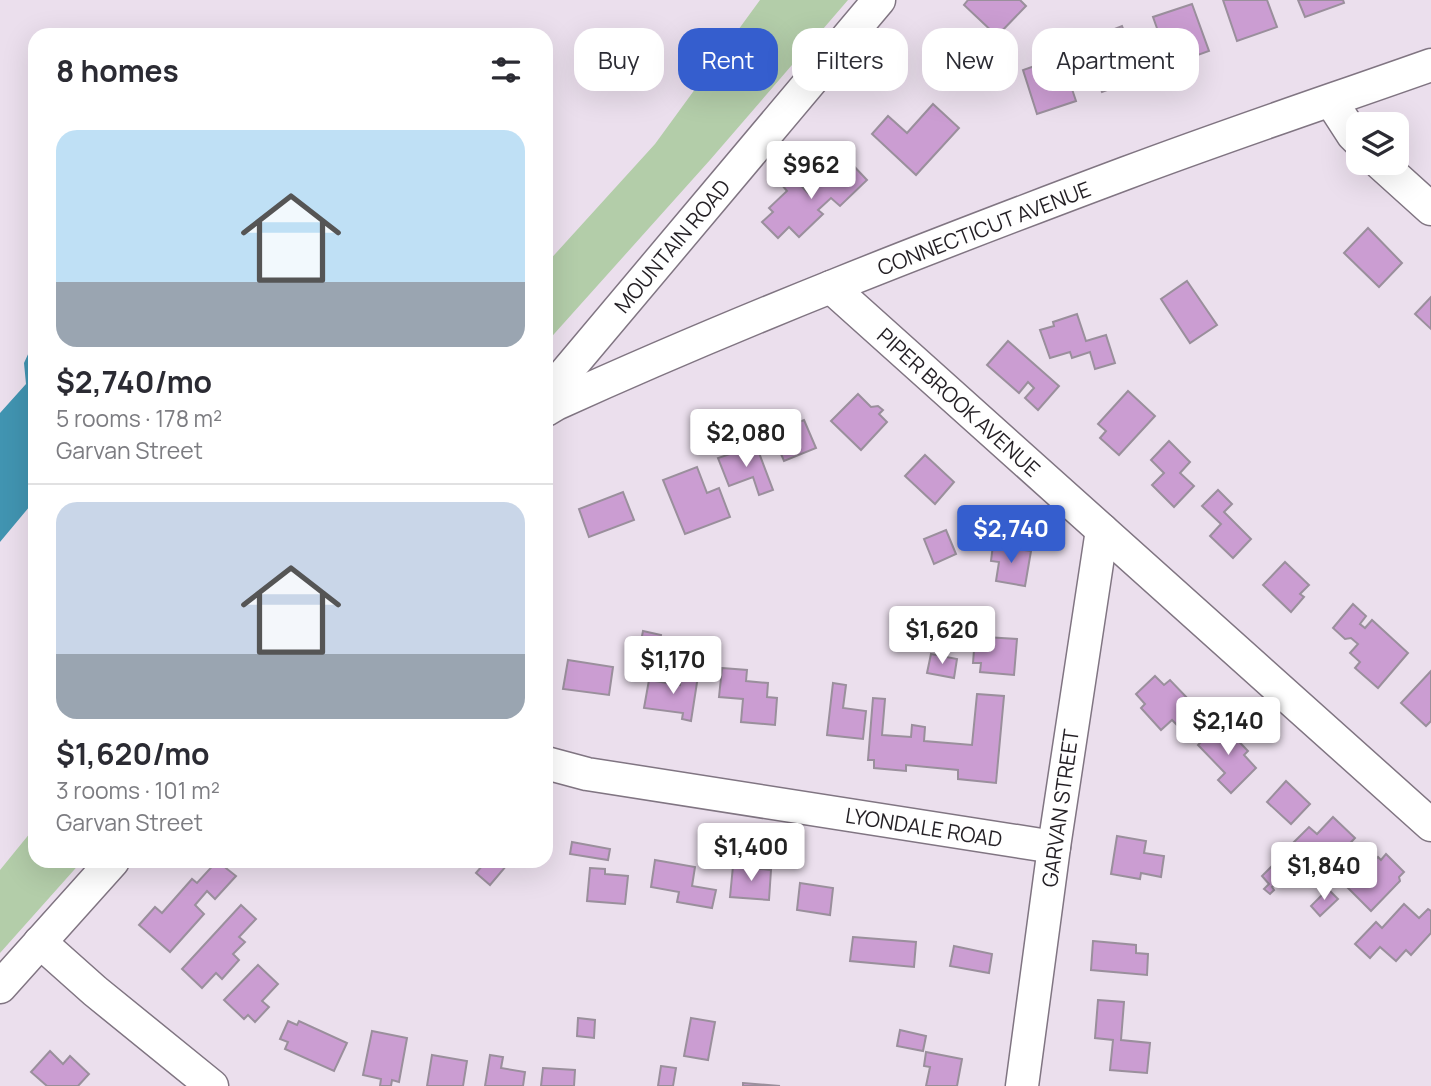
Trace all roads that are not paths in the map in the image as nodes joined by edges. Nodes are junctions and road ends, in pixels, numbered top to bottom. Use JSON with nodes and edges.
{"nodes":[{"id":1,"x":879,"y":0,"type":"edge"},
{"id":2,"x":1431,"y":65,"type":"edge"},
{"id":3,"x":1331,"y":101,"type":"junction"},
{"id":4,"x":1346,"y":123,"type":"edge"},
{"id":5,"x":1393,"y":175,"type":"edge"},
{"id":6,"x":1431,"y":209,"type":"edge"},
{"id":7,"x":831,"y":287,"type":"junction"},
{"id":8,"x":553,"y":388,"type":"edge"},
{"id":9,"x":553,"y":406,"type":"edge"},
{"id":10,"x":1102,"y":530,"type":"junction"},
{"id":11,"x":553,"y":765,"type":"edge"},
{"id":12,"x":1431,"y":825,"type":"edge"},
{"id":13,"x":1054,"y":847,"type":"junction"},
{"id":14,"x":107,"y":868,"type":"edge"},
{"id":15,"x":40,"y":942,"type":"junction"},
{"id":16,"x":0,"y":987,"type":"edge"},
{"id":17,"x":212,"y":1086,"type":"edge"},
{"id":18,"x":1022,"y":1086,"type":"edge"}],
"edges":[{"from":1,"to":8,"type":"street","name":"MOUNTAIN ROAD"},
{"from":2,"to":3,"type":"street","name":"CONNECTICUT AVENUE"},
{"from":3,"to":4,"type":"street"},
{"from":3,"to":7,"type":"street","name":"CONNECTICUT AVENUE"},
{"from":5,"to":6,"type":"street"},
{"from":7,"to":9,"type":"street","name":"CONNECTICUT AVENUE"},
{"from":7,"to":10,"type":"street","name":"PIPER BROOK AVENUE"},
{"from":10,"to":12,"type":"street","name":"PIPER BROOK AVENUE"},
{"from":10,"to":13,"type":"street","name":"GARVAN STREET"},
{"from":11,"to":13,"type":"street","name":"LYONDALE ROAD"},
{"from":13,"to":18,"type":"street","name":"GARVAN STREET"},
{"from":14,"to":15,"type":"street"},
{"from":15,"to":16,"type":"street"},
{"from":15,"to":17,"type":"street"}]}
